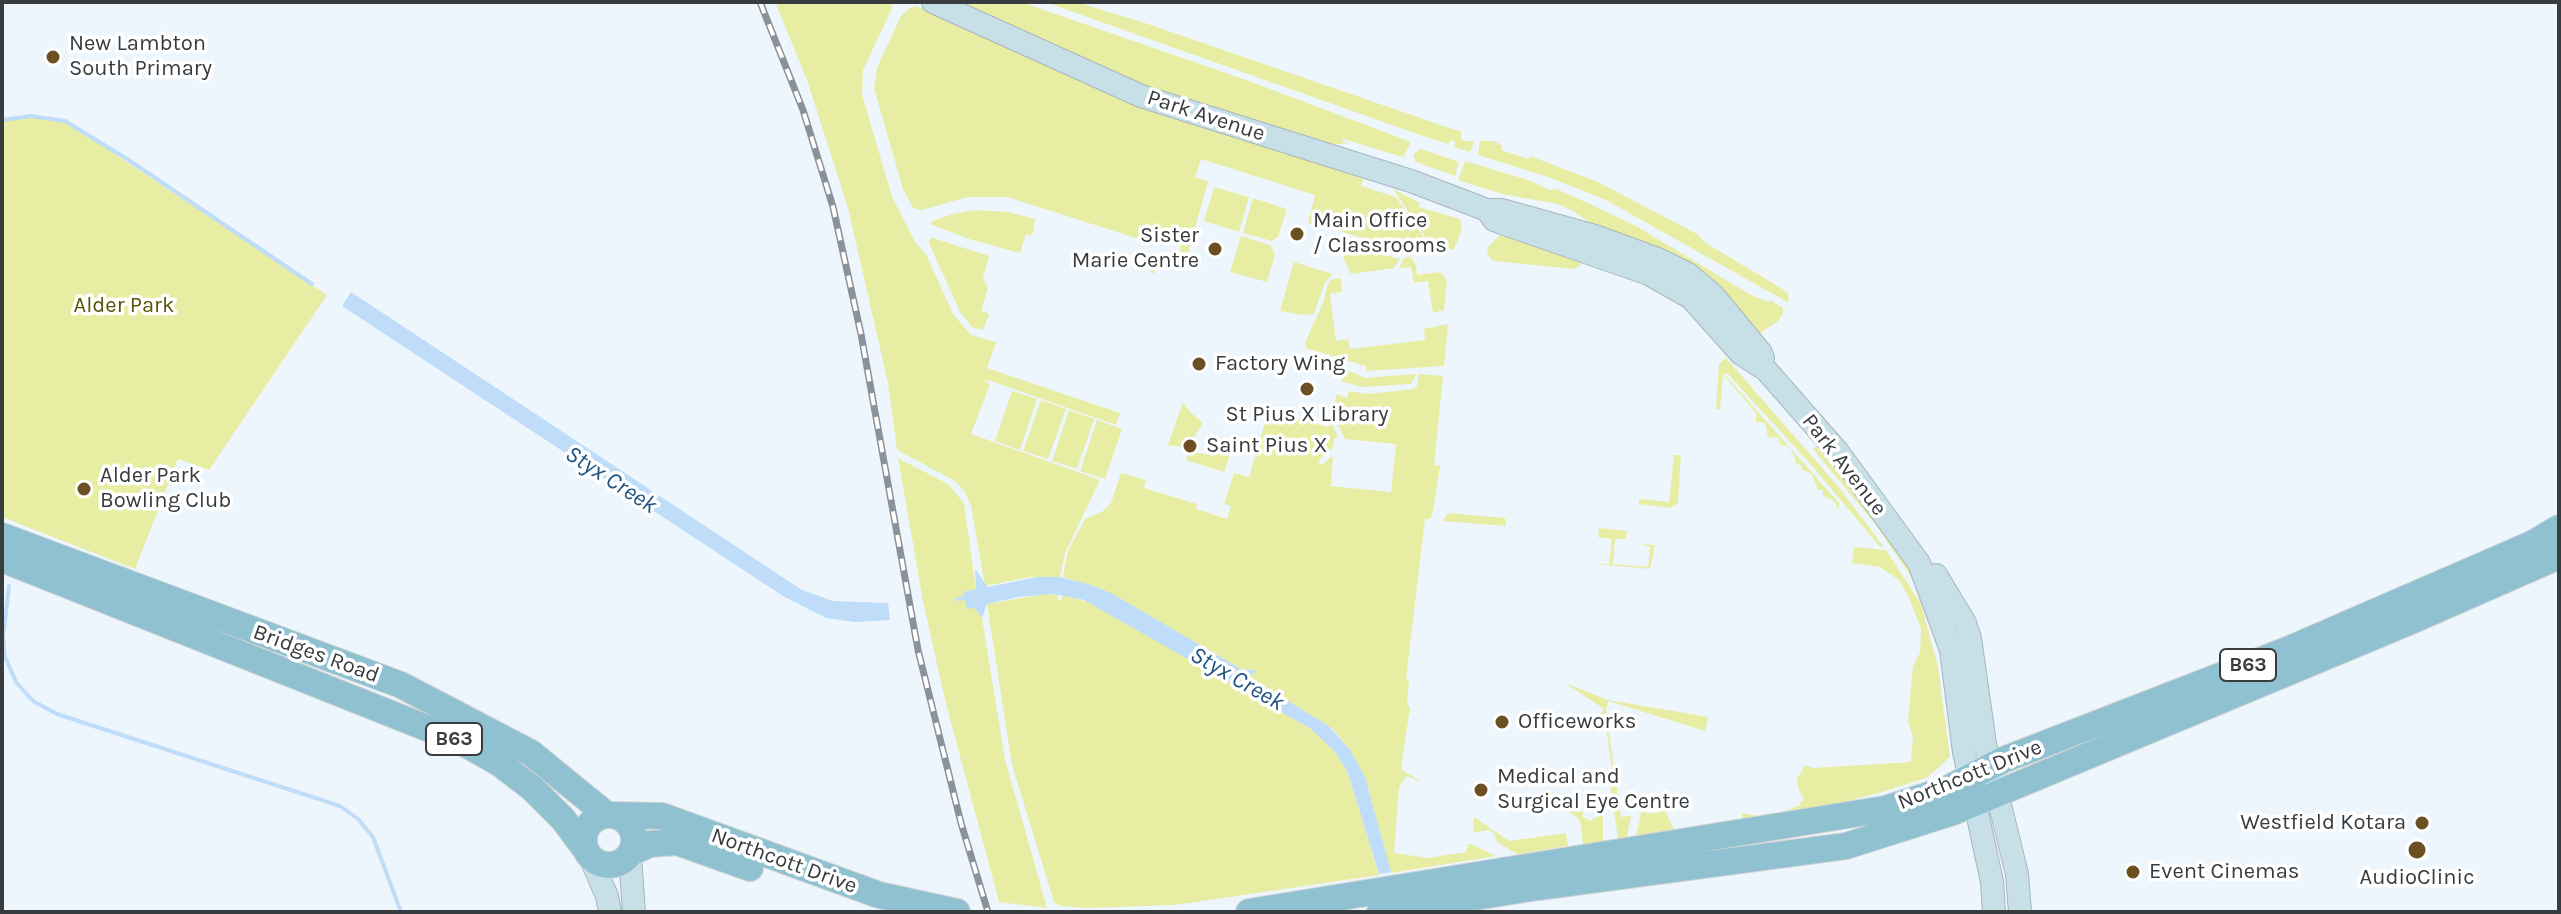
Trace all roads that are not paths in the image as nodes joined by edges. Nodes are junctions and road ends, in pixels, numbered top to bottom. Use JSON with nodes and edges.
{"nodes":[{"id":1,"x":933,"y":2,"type":"edge"},
{"id":2,"x":2559,"y":528,"type":"edge"},
{"id":3,"x":2,"y":536,"type":"edge"},
{"id":4,"x":2559,"y":556,"type":"edge"},
{"id":5,"x":2,"y":559,"type":"edge"},
{"id":6,"x":1983,"y":785,"type":"junction"},
{"id":7,"x":609,"y":815,"type":"junction"},
{"id":8,"x":588,"y":854,"type":"junction"},
{"id":9,"x":631,"y":854,"type":"junction"},
{"id":10,"x":610,"y":912,"type":"edge"},
{"id":11,"x":634,"y":912,"type":"edge"},
{"id":12,"x":874,"y":912,"type":"edge"},
{"id":13,"x":957,"y":912,"type":"edge"},
{"id":14,"x":1249,"y":912,"type":"edge"},
{"id":15,"x":1380,"y":912,"type":"edge"},
{"id":16,"x":1994,"y":912,"type":"edge"},
{"id":17,"x":2020,"y":912,"type":"edge"}],
"edges":[{"from":1,"to":6,"type":"main road","name":"Park Avenue"},
{"from":2,"to":6,"type":"main road","name":"Northcott Drive","number":"B63"},
{"from":3,"to":7,"type":"main road","name":"Bridges Road","number":"B63"},
{"from":4,"to":6,"type":"main road","name":"Northcott Drive","number":"B63"},
{"from":5,"to":8,"type":"main road","name":"Bridges Road","number":"B63"},
{"from":6,"to":14,"type":"main road","name":"Northcott Drive","number":"B63"},
{"from":6,"to":15,"type":"main road","name":"Northcott Drive","number":"B63"},
{"from":6,"to":16,"type":"main road","name":"Park Avenue"},
{"from":6,"to":17,"type":"main road","name":"Park Avenue"},
{"from":7,"to":8,"type":"main road"},
{"from":7,"to":9,"type":"main road","number":"B63"},
{"from":7,"to":13,"type":"main road","name":"Northcott Drive"},
{"from":8,"to":9,"type":"main road"},
{"from":8,"to":10,"type":"main road"},
{"from":9,"to":11,"type":"main road"},
{"from":9,"to":12,"type":"main road","name":"Northcott Drive"}]}
